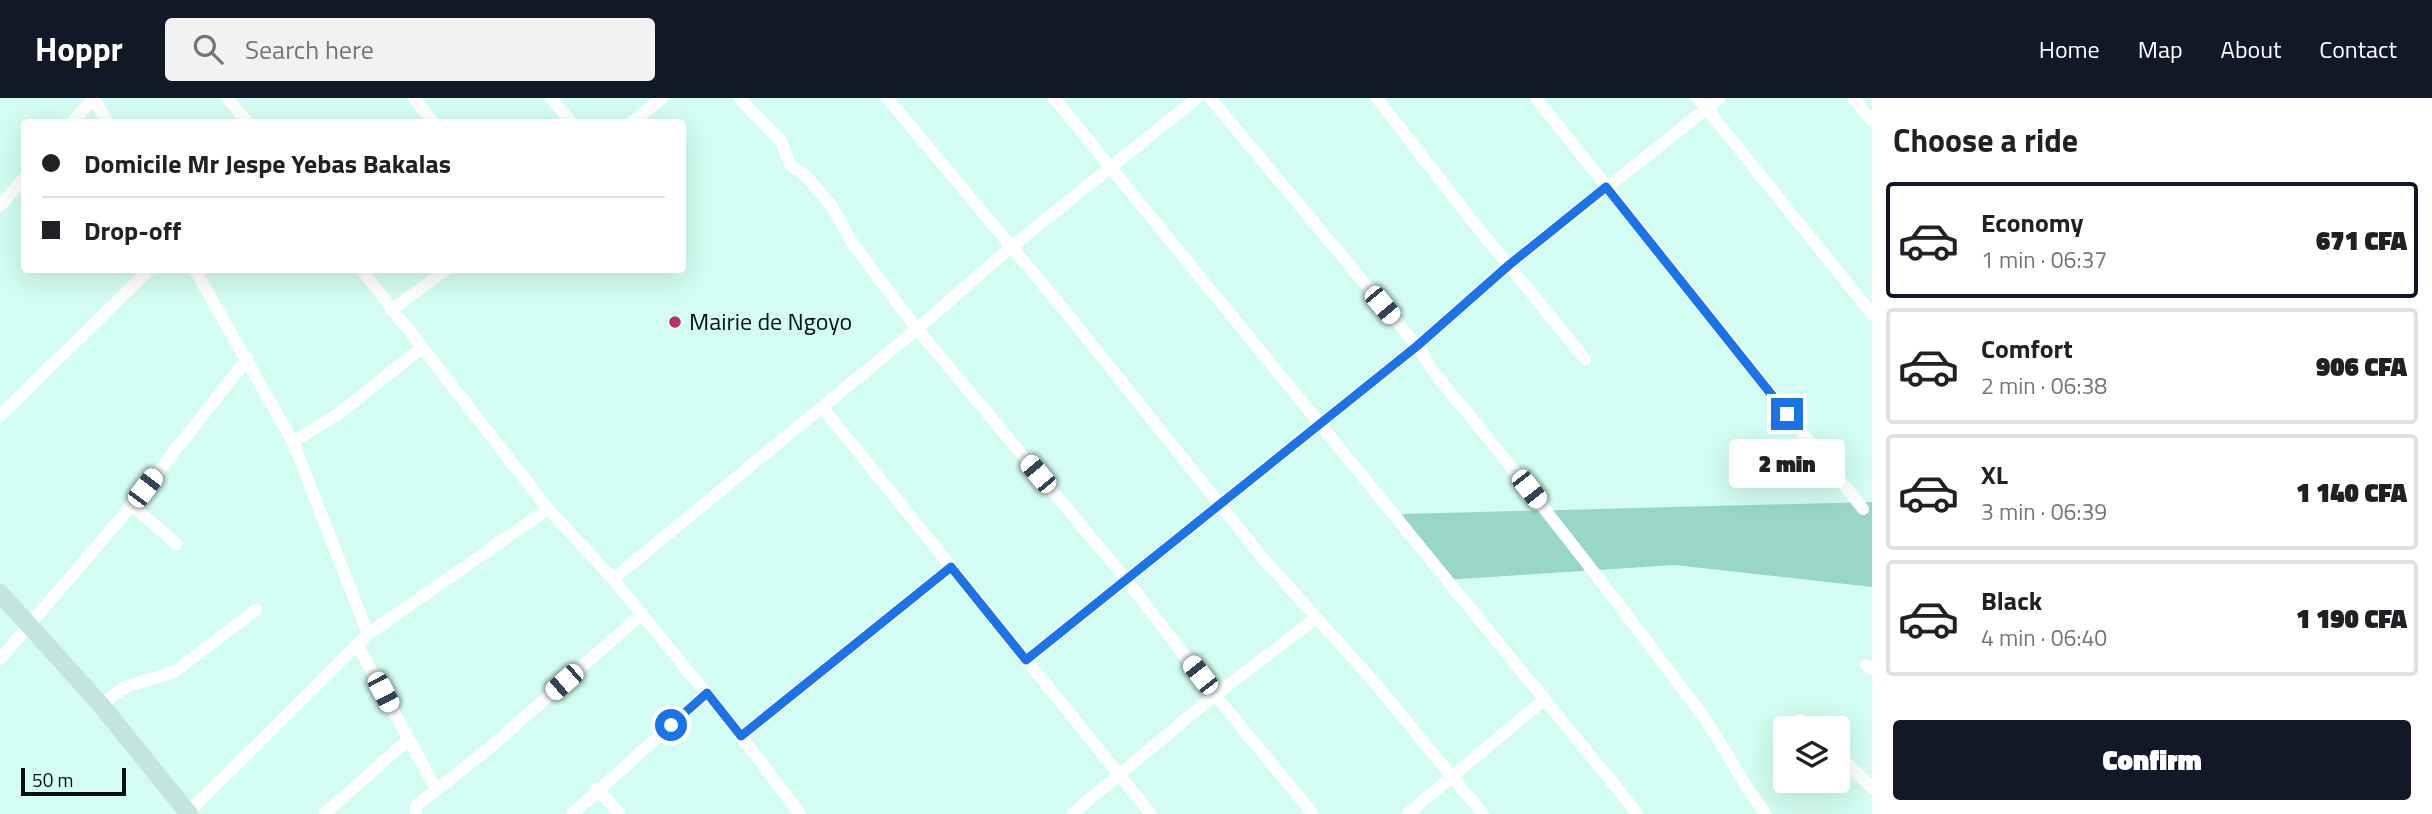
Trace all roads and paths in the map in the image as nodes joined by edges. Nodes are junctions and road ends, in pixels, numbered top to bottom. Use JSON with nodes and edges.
{"nodes":[{"id":1,"x":93,"y":98,"type":"edge"},
{"id":2,"x":414,"y":98,"type":"edge"},
{"id":3,"x":551,"y":98,"type":"edge"},
{"id":4,"x":662,"y":98,"type":"edge"},
{"id":5,"x":739,"y":98,"type":"edge"},
{"id":6,"x":887,"y":98,"type":"edge"},
{"id":7,"x":1054,"y":98,"type":"edge"},
{"id":8,"x":1197,"y":98,"type":"edge"},
{"id":9,"x":1210,"y":98,"type":"edge"},
{"id":10,"x":1377,"y":98,"type":"edge"},
{"id":11,"x":1536,"y":98,"type":"edge"},
{"id":12,"x":1720,"y":98,"type":"edge"},
{"id":13,"x":1853,"y":98,"type":"edge"},
{"id":14,"x":230,"y":99,"type":"edge"},
{"id":15,"x":1703,"y":103,"type":"edge"},
{"id":16,"x":75,"y":119,"type":"edge"},
{"id":17,"x":105,"y":119,"type":"edge"},
{"id":18,"x":245,"y":119,"type":"edge"},
{"id":19,"x":431,"y":119,"type":"edge"},
{"id":20,"x":568,"y":119,"type":"edge"},
{"id":21,"x":636,"y":119,"type":"edge"},
{"id":22,"x":1872,"y":121,"type":"edge"},
{"id":23,"x":1111,"y":167,"type":"junction"},
{"id":24,"x":21,"y":181,"type":"edge"},
{"id":25,"x":1606,"y":187,"type":"junction"},
{"id":26,"x":1,"y":204,"type":"edge"},
{"id":27,"x":1011,"y":247,"type":"junction"},
{"id":28,"x":1509,"y":265,"type":"junction"},
{"id":29,"x":146,"y":273,"type":"edge"},
{"id":30,"x":197,"y":273,"type":"edge"},
{"id":31,"x":364,"y":273,"type":"edge"},
{"id":32,"x":442,"y":273,"type":"edge"},
{"id":33,"x":391,"y":310,"type":"junction"},
{"id":34,"x":1872,"y":314,"type":"edge"},
{"id":35,"x":917,"y":329,"type":"junction"},
{"id":36,"x":1417,"y":346,"type":"junction"},
{"id":37,"x":420,"y":349,"type":"junction"},
{"id":38,"x":247,"y":359,"type":"junction"},
{"id":39,"x":1585,"y":359,"type":"dead end"},
{"id":40,"x":822,"y":407,"type":"junction"},
{"id":41,"x":0,"y":416,"type":"edge"},
{"id":42,"x":1321,"y":422,"type":"junction"},
{"id":43,"x":293,"y":442,"type":"junction"},
{"id":44,"x":1219,"y":504,"type":"junction"},
{"id":45,"x":132,"y":505,"type":"junction"},
{"id":46,"x":548,"y":509,"type":"junction"},
{"id":47,"x":1863,"y":509,"type":"dead end"},
{"id":48,"x":176,"y":544,"type":"dead end"},
{"id":49,"x":951,"y":567,"type":"junction"},
{"id":50,"x":1125,"y":578,"type":"junction"},
{"id":51,"x":613,"y":579,"type":"junction"},
{"id":52,"x":0,"y":593,"type":"edge"},
{"id":53,"x":256,"y":610,"type":"dead end"},
{"id":54,"x":642,"y":614,"type":"junction"},
{"id":55,"x":1315,"y":619,"type":"junction"},
{"id":56,"x":28,"y":624,"type":"junction"},
{"id":57,"x":368,"y":634,"type":"junction"},
{"id":58,"x":357,"y":644,"type":"junction"},
{"id":59,"x":0,"y":659,"type":"edge"},
{"id":60,"x":1026,"y":660,"type":"junction"},
{"id":61,"x":707,"y":693,"type":"junction"},
{"id":62,"x":1215,"y":695,"type":"junction"},
{"id":63,"x":1545,"y":699,"type":"junction"},
{"id":64,"x":101,"y":705,"type":"junction"},
{"id":65,"x":741,"y":736,"type":"junction"},
{"id":66,"x":408,"y":739,"type":"junction"},
{"id":67,"x":1850,"y":766,"type":"edge"},
{"id":68,"x":1119,"y":775,"type":"junction"},
{"id":69,"x":1453,"y":776,"type":"junction"},
{"id":70,"x":1872,"y":788,"type":"edge"},
{"id":71,"x":436,"y":789,"type":"junction"},
{"id":72,"x":597,"y":789,"type":"junction"},
{"id":73,"x":794,"y":812,"type":"edge"},
{"id":74,"x":188,"y":814,"type":"edge"},
{"id":75,"x":324,"y":814,"type":"edge"},
{"id":76,"x":416,"y":814,"type":"edge"},
{"id":77,"x":572,"y":814,"type":"edge"},
{"id":78,"x":620,"y":814,"type":"edge"},
{"id":79,"x":1072,"y":814,"type":"edge"},
{"id":80,"x":1151,"y":814,"type":"edge"},
{"id":81,"x":1313,"y":814,"type":"edge"},
{"id":82,"x":1407,"y":814,"type":"edge"},
{"id":83,"x":1483,"y":814,"type":"edge"},
{"id":84,"x":1638,"y":814,"type":"edge"},
{"id":85,"x":1766,"y":814,"type":"edge"}],
"edges":[{"from":1,"to":16,"type":"street"},
{"from":1,"to":17,"type":"street"},
{"from":2,"to":19,"type":"street"},
{"from":3,"to":20,"type":"street"},
{"from":4,"to":21,"type":"street"},
{"from":5,"to":35,"type":"street"},
{"from":6,"to":27,"type":"street"},
{"from":7,"to":23,"type":"street"},
{"from":8,"to":23,"type":"street"},
{"from":9,"to":36,"type":"street"},
{"from":10,"to":28,"type":"street"},
{"from":11,"to":25,"type":"street"},
{"from":12,"to":15,"type":"street"},
{"from":13,"to":22,"type":"street"},
{"from":14,"to":18,"type":"street"},
{"from":15,"to":25,"type":"street"},
{"from":15,"to":34,"type":"street"},
{"from":23,"to":27,"type":"street"},
{"from":23,"to":42,"type":"street"},
{"from":24,"to":26,"type":"street"},
{"from":25,"to":28,"type":"street"},
{"from":25,"to":47,"type":"street"},
{"from":27,"to":35,"type":"street"},
{"from":27,"to":44,"type":"street"},
{"from":28,"to":36,"type":"street"},
{"from":28,"to":39,"type":"street"},
{"from":29,"to":41,"type":"street"},
{"from":30,"to":38,"type":"street"},
{"from":31,"to":33,"type":"street"},
{"from":32,"to":33,"type":"street"},
{"from":33,"to":37,"type":"street"},
{"from":35,"to":40,"type":"street"},
{"from":35,"to":50,"type":"street"},
{"from":36,"to":42,"type":"street"},
{"from":36,"to":85,"type":"street"},
{"from":37,"to":43,"type":"street"},
{"from":37,"to":46,"type":"street"},
{"from":38,"to":43,"type":"street"},
{"from":38,"to":45,"type":"street"},
{"from":40,"to":49,"type":"street"},
{"from":40,"to":51,"type":"street"},
{"from":42,"to":44,"type":"street"},
{"from":42,"to":63,"type":"street"},
{"from":43,"to":57,"type":"street"},
{"from":44,"to":50,"type":"street"},
{"from":44,"to":55,"type":"street"},
{"from":45,"to":48,"type":"street"},
{"from":45,"to":56,"type":"street"},
{"from":46,"to":51,"type":"street"},
{"from":46,"to":57,"type":"street"},
{"from":49,"to":60,"type":"street"},
{"from":49,"to":65,"type":"street"},
{"from":50,"to":60,"type":"street"},
{"from":50,"to":62,"type":"street"},
{"from":51,"to":54,"type":"street"},
{"from":52,"to":56,"type":"street"},
{"from":53,"to":64,"type":"street"},
{"from":54,"to":61,"type":"street"},
{"from":54,"to":71,"type":"street"},
{"from":55,"to":62,"type":"street"},
{"from":55,"to":69,"type":"street"},
{"from":56,"to":59,"type":"street"},
{"from":56,"to":64,"type":"street"},
{"from":57,"to":58,"type":"street"},
{"from":58,"to":66,"type":"street"},
{"from":58,"to":74,"type":"street"},
{"from":60,"to":68,"type":"street"},
{"from":61,"to":65,"type":"street"},
{"from":61,"to":72,"type":"street"},
{"from":62,"to":68,"type":"street"},
{"from":62,"to":81,"type":"street"},
{"from":63,"to":69,"type":"street"},
{"from":63,"to":84,"type":"street"},
{"from":64,"to":74,"type":"street"},
{"from":65,"to":73,"type":"street"},
{"from":66,"to":71,"type":"street"},
{"from":66,"to":75,"type":"street"},
{"from":67,"to":70,"type":"street"},
{"from":68,"to":79,"type":"street"},
{"from":68,"to":80,"type":"street"},
{"from":69,"to":82,"type":"street"},
{"from":69,"to":83,"type":"street"},
{"from":71,"to":76,"type":"street"},
{"from":72,"to":77,"type":"street"},
{"from":72,"to":78,"type":"street"}]}
